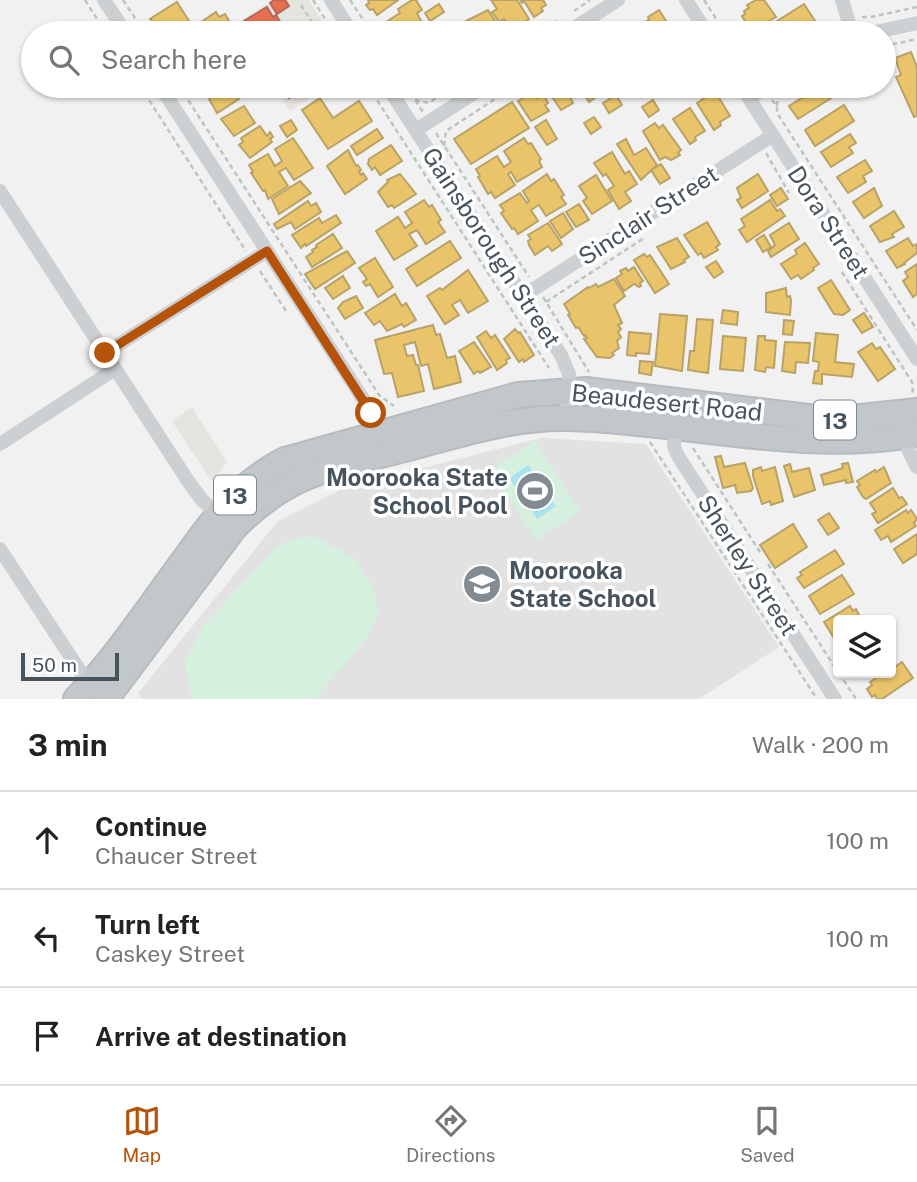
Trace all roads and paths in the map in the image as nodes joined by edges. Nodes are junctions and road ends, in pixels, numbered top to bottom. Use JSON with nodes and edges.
{"nodes":[{"id":1,"x":85,"y":0,"type":"edge"},
{"id":2,"x":104,"y":0,"type":"edge"},
{"id":3,"x":123,"y":0,"type":"edge"},
{"id":4,"x":313,"y":0,"type":"edge"},
{"id":5,"x":331,"y":0,"type":"edge"},
{"id":6,"x":351,"y":0,"type":"edge"},
{"id":7,"x":618,"y":0,"type":"edge"},
{"id":8,"x":686,"y":0,"type":"edge"},
{"id":9,"x":704,"y":0,"type":"edge"},
{"id":10,"x":842,"y":0,"type":"edge"},
{"id":11,"x":300,"y":5,"type":"dead end"},
{"id":12,"x":917,"y":7,"type":"edge"},
{"id":13,"x":859,"y":19,"type":"dead end"},
{"id":14,"x":98,"y":21,"type":"edge"},
{"id":15,"x":118,"y":21,"type":"edge"},
{"id":16,"x":137,"y":21,"type":"edge"},
{"id":17,"x":311,"y":21,"type":"edge"},
{"id":18,"x":326,"y":21,"type":"edge"},
{"id":19,"x":344,"y":21,"type":"edge"},
{"id":20,"x":364,"y":21,"type":"edge"},
{"id":21,"x":585,"y":21,"type":"edge"},
{"id":22,"x":699,"y":21,"type":"edge"},
{"id":23,"x":718,"y":21,"type":"edge"},
{"id":24,"x":848,"y":21,"type":"edge"},
{"id":25,"x":917,"y":23,"type":"edge"},
{"id":26,"x":896,"y":28,"type":"edge"},
{"id":27,"x":917,"y":39,"type":"edge"},
{"id":28,"x":896,"y":43,"type":"edge"},
{"id":29,"x":148,"y":98,"type":"edge"},
{"id":30,"x":168,"y":98,"type":"edge"},
{"id":31,"x":187,"y":98,"type":"edge"},
{"id":32,"x":376,"y":98,"type":"edge"},
{"id":33,"x":398,"y":98,"type":"edge"},
{"id":34,"x":437,"y":98,"type":"edge"},
{"id":35,"x":466,"y":98,"type":"edge"},
{"id":36,"x":497,"y":98,"type":"edge"},
{"id":37,"x":749,"y":98,"type":"edge"},
{"id":38,"x":772,"y":98,"type":"edge"},
{"id":39,"x":778,"y":98,"type":"edge"},
{"id":40,"x":415,"y":100,"type":"joint"},
{"id":41,"x":776,"y":106,"type":"junction"},
{"id":42,"x":422,"y":126,"type":"junction"},
{"id":43,"x":774,"y":135,"type":"junction"},
{"id":44,"x":444,"y":146,"type":"junction"},
{"id":45,"x":769,"y":158,"type":"dead end"},
{"id":46,"x":0,"y":191,"type":"edge"},
{"id":47,"x":789,"y":192,"type":"dead end"},
{"id":48,"x":644,"y":238,"type":"dead end"},
{"id":49,"x":267,"y":251,"type":"junction"},
{"id":50,"x":248,"y":253,"type":"dead end"},
{"id":51,"x":256,"y":265,"type":"dead end"},
{"id":52,"x":842,"y":272,"type":"dead end"},
{"id":53,"x":530,"y":278,"type":"dead end"},
{"id":54,"x":523,"y":296,"type":"junction"},
{"id":55,"x":542,"y":296,"type":"dead end"},
{"id":56,"x":546,"y":302,"type":"junction"},
{"id":57,"x":288,"y":314,"type":"dead end"},
{"id":58,"x":917,"y":330,"type":"edge"},
{"id":59,"x":105,"y":353,"type":"junction"},
{"id":60,"x":917,"y":359,"type":"edge"},
{"id":61,"x":549,"y":368,"type":"dead end"},
{"id":62,"x":115,"y":369,"type":"junction"},
{"id":63,"x":579,"y":383,"type":"junction"},
{"id":64,"x":394,"y":406,"type":"dead end"},
{"id":65,"x":567,"y":418,"type":"junction"},
{"id":66,"x":911,"y":418,"type":"edge"},
{"id":67,"x":674,"y":427,"type":"junction"},
{"id":68,"x":378,"y":433,"type":"junction"},
{"id":69,"x":650,"y":442,"type":"dead end"},
{"id":70,"x":0,"y":444,"type":"edge"},
{"id":71,"x":693,"y":445,"type":"dead end"},
{"id":72,"x":917,"y":467,"type":"edge"},
{"id":73,"x":226,"y":521,"type":"junction"},
{"id":74,"x":0,"y":549,"type":"edge"},
{"id":75,"x":760,"y":552,"type":"dead end"},
{"id":76,"x":768,"y":564,"type":"dead end"},
{"id":77,"x":833,"y":663,"type":"edge"},
{"id":78,"x":843,"y":678,"type":"edge"},
{"id":79,"x":91,"y":694,"type":"edge"},
{"id":80,"x":817,"y":699,"type":"edge"},
{"id":81,"x":835,"y":699,"type":"edge"},
{"id":82,"x":856,"y":699,"type":"edge"}],
"edges":[{"from":1,"to":14,"type":"path"},
{"from":2,"to":15,"type":"street"},
{"from":3,"to":16,"type":"path"},
{"from":4,"to":18,"type":"path"},
{"from":5,"to":19,"type":"street"},
{"from":6,"to":20,"type":"path"},
{"from":7,"to":21,"type":"street"},
{"from":8,"to":22,"type":"street"},
{"from":9,"to":23,"type":"path"},
{"from":10,"to":24,"type":"street"},
{"from":11,"to":17,"type":"path"},
{"from":12,"to":13,"type":"path"},
{"from":25,"to":26,"type":"street"},
{"from":27,"to":28,"type":"path"},
{"from":29,"to":50,"type":"path"},
{"from":30,"to":49,"type":"street"},
{"from":31,"to":64,"type":"path"},
{"from":32,"to":61,"type":"path"},
{"from":33,"to":42,"type":"street","name":"Gainsborough Street"},
{"from":34,"to":40,"type":"path"},
{"from":35,"to":42,"type":"street"},
{"from":36,"to":44,"type":"path"},
{"from":37,"to":43,"type":"street","name":"Dora Street"},
{"from":38,"to":41,"type":"path"},
{"from":39,"to":41,"type":"path"},
{"from":40,"to":42,"type":"path"},
{"from":41,"to":58,"type":"path"},
{"from":42,"to":44,"type":"path"},
{"from":42,"to":54,"type":"street","name":"Gainsborough Street"},
{"from":43,"to":54,"type":"street","name":"Sinclair Street"},
{"from":43,"to":60,"type":"street","name":"Dora Street"},
{"from":44,"to":53,"type":"path"},
{"from":45,"to":47,"type":"path"},
{"from":46,"to":59,"type":"street"},
{"from":48,"to":56,"type":"path"},
{"from":49,"to":59,"type":"street"},
{"from":49,"to":68,"type":"street"},
{"from":51,"to":57,"type":"path"},
{"from":52,"to":66,"type":"path"},
{"from":54,"to":63,"type":"street","name":"Gainsborough Street"},
{"from":55,"to":56,"type":"path"},
{"from":56,"to":63,"type":"path"},
{"from":59,"to":62,"type":"street"},
{"from":62,"to":70,"type":"street"},
{"from":62,"to":73,"type":"street"},
{"from":63,"to":65,"type":"street","name":"Gainsborough Street"},
{"from":63,"to":66,"type":"highway","name":"Beaudesert Road","number":"13"},
{"from":63,"to":68,"type":"highway","name":"Beaudesert Road","number":"13"},
{"from":65,"to":67,"type":"highway","name":"Beaudesert Road","number":"13"},
{"from":65,"to":73,"type":"highway","name":"Beaudesert Road","number":"13"},
{"from":66,"to":67,"type":"highway","name":"Beaudesert Road","number":"13"},
{"from":66,"to":72,"type":"street"},
{"from":67,"to":81,"type":"street","name":"Sherley Street"},
{"from":68,"to":73,"type":"highway","name":"Beaudesert Road","number":"13"},
{"from":69,"to":80,"type":"path"},
{"from":71,"to":75,"type":"path"},
{"from":73,"to":79,"type":"highway","name":"Beaudesert Road","number":"13"},
{"from":74,"to":79,"type":"street"},
{"from":76,"to":77,"type":"path"},
{"from":78,"to":82,"type":"path"}]}
